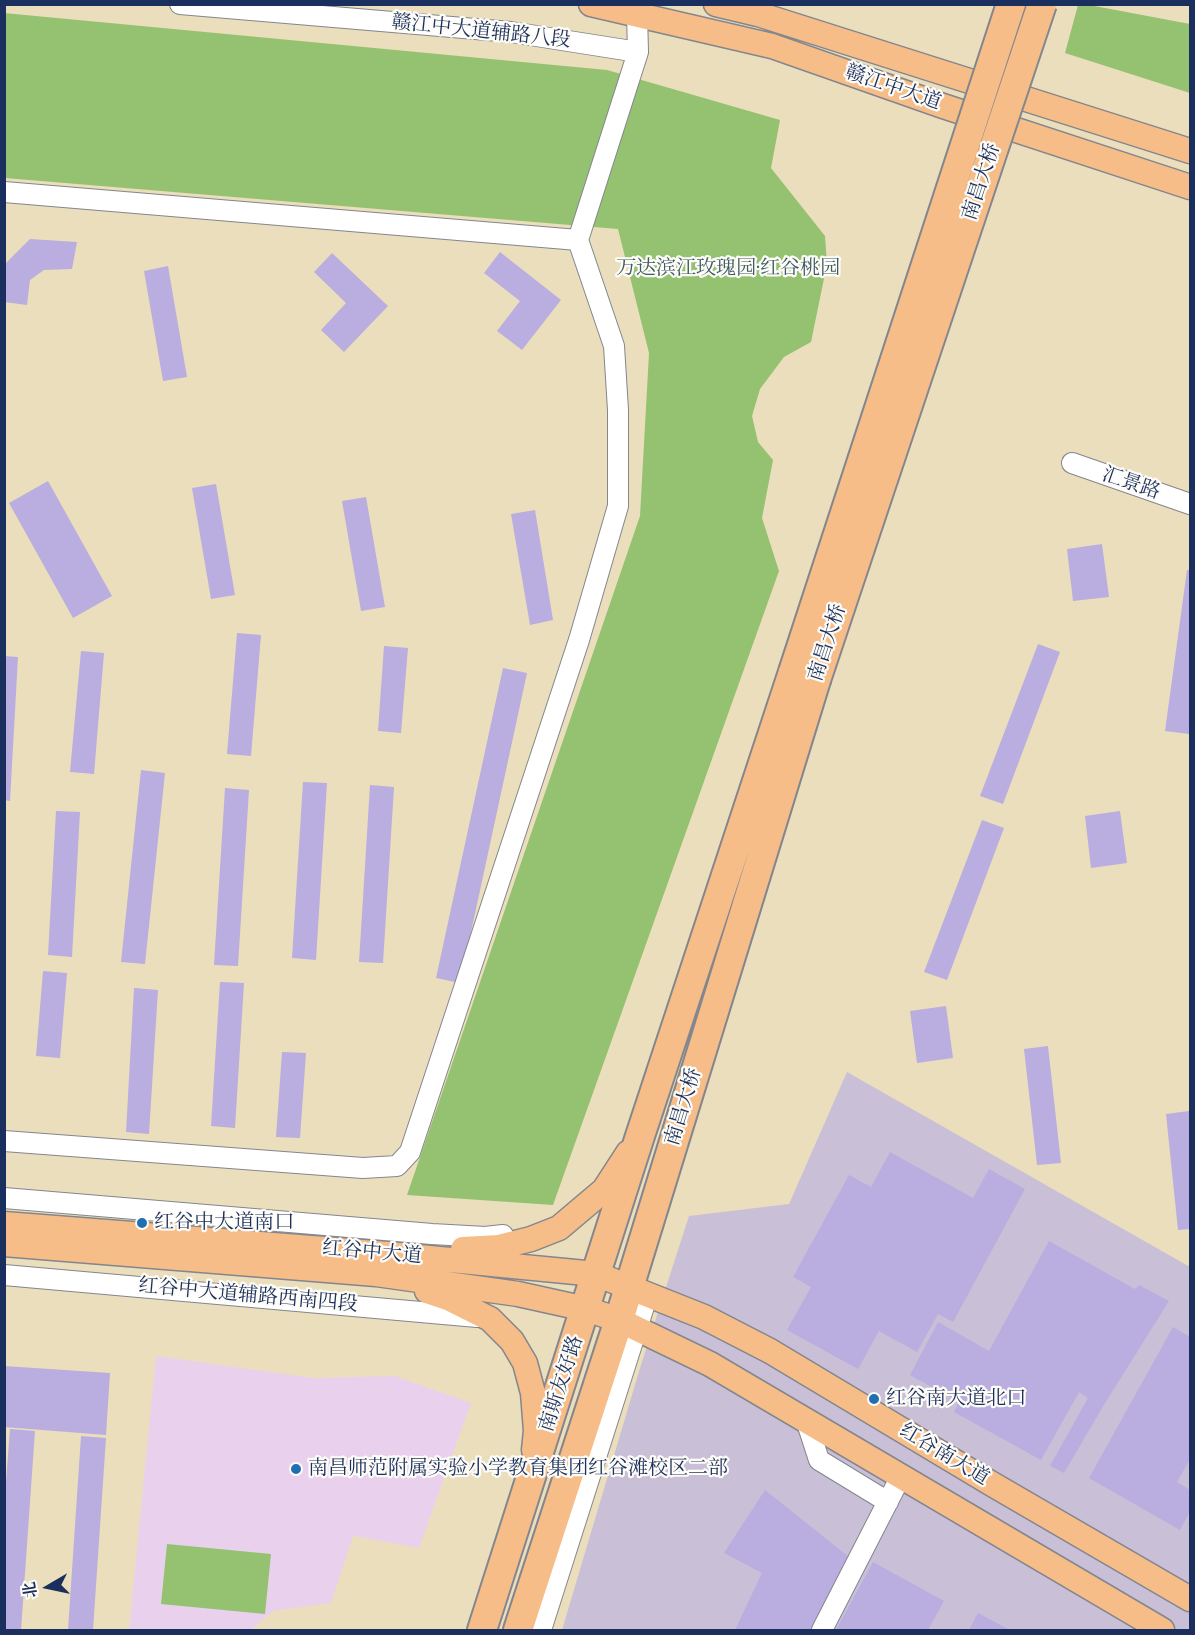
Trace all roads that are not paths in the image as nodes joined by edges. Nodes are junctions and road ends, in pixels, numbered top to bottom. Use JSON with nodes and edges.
{"nodes":[{"id":1,"x":180,"y":4,"type":"edge"},
{"id":2,"x":591,"y":4,"type":"edge"},
{"id":3,"x":716,"y":4,"type":"edge"},
{"id":4,"x":1011,"y":4,"type":"edge"},
{"id":5,"x":1042,"y":4,"type":"edge"},
{"id":6,"x":637,"y":14,"type":"junction"},
{"id":7,"x":638,"y":52,"type":"junction"},
{"id":8,"x":1191,"y":151,"type":"edge"},
{"id":9,"x":1191,"y":187,"type":"edge"},
{"id":10,"x":4,"y":192,"type":"edge"},
{"id":11,"x":578,"y":240,"type":"junction"},
{"id":12,"x":1072,"y":463,"type":"dead end"},
{"id":13,"x":1191,"y":504,"type":"edge"},
{"id":14,"x":805,"y":676,"type":"junction"},
{"id":15,"x":640,"y":1136,"type":"junction"},
{"id":16,"x":4,"y":1141,"type":"edge"},
{"id":17,"x":4,"y":1198,"type":"edge"},
{"id":18,"x":4,"y":1224,"type":"edge"},
{"id":19,"x":559,"y":1228,"type":"junction"},
{"id":20,"x":4,"y":1244,"type":"edge"},
{"id":21,"x":382,"y":1264,"type":"junction"},
{"id":22,"x":596,"y":1274,"type":"junction"},
{"id":23,"x":4,"y":1275,"type":"edge"},
{"id":24,"x":638,"y":1290,"type":"junction"},
{"id":25,"x":586,"y":1310,"type":"junction"},
{"id":26,"x":490,"y":1319,"type":"junction"},
{"id":27,"x":628,"y":1323,"type":"junction"},
{"id":28,"x":806,"y":1420,"type":"junction"},
{"id":29,"x":901,"y":1476,"type":"junction"},
{"id":30,"x":530,"y":1484,"type":"junction"},
{"id":31,"x":888,"y":1502,"type":"junction"},
{"id":32,"x":1191,"y":1599,"type":"edge"},
{"id":33,"x":482,"y":1630,"type":"edge"},
{"id":34,"x":518,"y":1630,"type":"edge"},
{"id":35,"x":542,"y":1630,"type":"edge"},
{"id":36,"x":822,"y":1630,"type":"edge"},
{"id":37,"x":1162,"y":1630,"type":"edge"}],
"edges":[{"from":1,"to":7,"type":"street","name":"赣江中大道辅路八段"},
{"from":2,"to":6,"type":"main road","name":"赣江中大道"},
{"from":3,"to":8,"type":"main road","name":"赣江中大道"},
{"from":4,"to":14,"type":"highway","name":"南昌大桥","bridge":true},
{"from":5,"to":14,"type":"highway","name":"南昌大桥","bridge":true},
{"from":6,"to":7,"type":"street"},
{"from":6,"to":9,"type":"main road","name":"赣江中大道"},
{"from":7,"to":11,"type":"street"},
{"from":10,"to":11,"type":"street"},
{"from":11,"to":16,"type":"street"},
{"from":12,"to":13,"type":"street","name":"汇景路"},
{"from":14,"to":15,"type":"highway","name":"南昌大桥"},
{"from":14,"to":24,"type":"highway","name":"南昌大桥"},
{"from":15,"to":19,"type":"main road"},
{"from":15,"to":22,"type":"highway","name":"南昌大桥"},
{"from":17,"to":19,"type":"street"},
{"from":18,"to":21,"type":"main road","name":"红谷中大道"},
{"from":19,"to":21,"type":"main road"},
{"from":20,"to":21,"type":"main road","name":"红谷中大道"},
{"from":21,"to":22,"type":"main road","name":"红谷中大道"},
{"from":21,"to":25,"type":"main road","name":"红谷中大道"},
{"from":21,"to":26,"type":"main road"},
{"from":22,"to":24,"type":"main road","name":"红谷中大道"},
{"from":22,"to":25,"type":"highway","name":"南斯友好路"},
{"from":23,"to":26,"type":"street","name":"红谷中大道辅路西南四段"},
{"from":24,"to":27,"type":"highway","name":"南斯友好路"},
{"from":24,"to":32,"type":"main road","name":"红谷南大道"},
{"from":25,"to":27,"type":"main road","name":"红谷中大道"},
{"from":25,"to":30,"type":"highway","name":"南斯友好路"},
{"from":26,"to":30,"type":"main road"},
{"from":27,"to":28,"type":"main road","name":"红谷南大道"},
{"from":27,"to":34,"type":"highway","name":"南斯友好路"},
{"from":27,"to":35,"type":"street"},
{"from":28,"to":29,"type":"main road","name":"红谷南大道"},
{"from":28,"to":31,"type":"street"},
{"from":29,"to":31,"type":"street"},
{"from":29,"to":37,"type":"main road","name":"红谷南大道"},
{"from":30,"to":33,"type":"highway","name":"南斯友好路"},
{"from":31,"to":36,"type":"street"}]}
